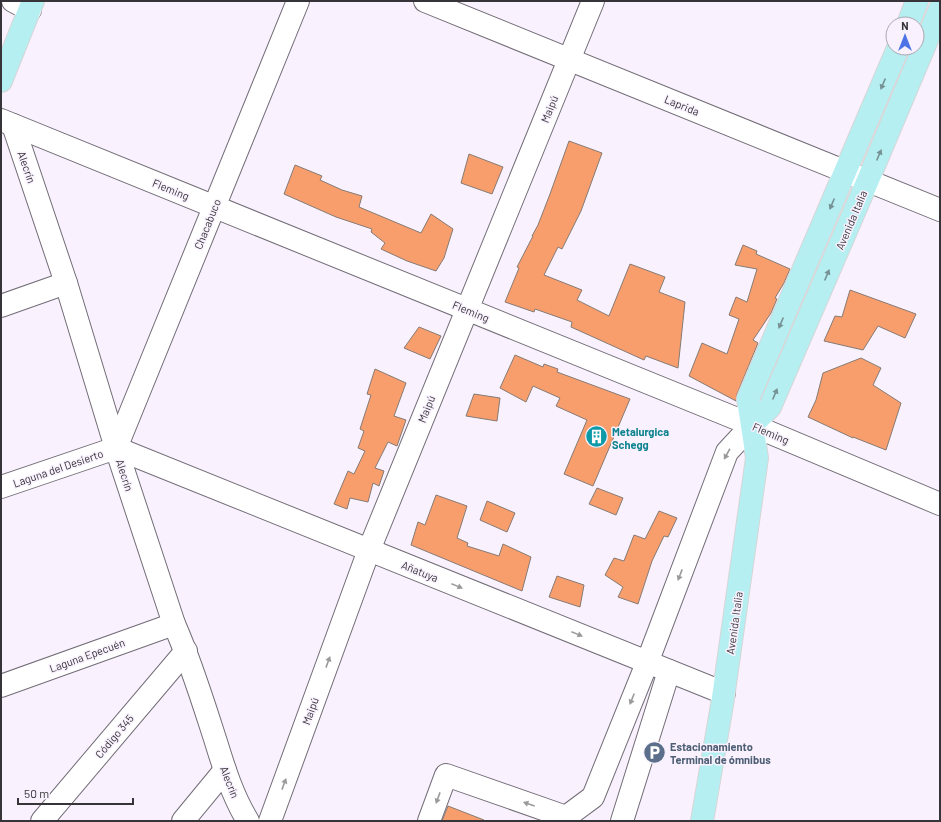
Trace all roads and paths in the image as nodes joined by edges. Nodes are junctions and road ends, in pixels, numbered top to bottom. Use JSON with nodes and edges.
{"nodes":[{"id":1,"x":298,"y":1,"type":"edge"},
{"id":2,"x":425,"y":1,"type":"edge"},
{"id":3,"x":593,"y":1,"type":"edge"},
{"id":4,"x":917,"y":1,"type":"edge"},
{"id":5,"x":25,"y":4,"type":"edge"},
{"id":6,"x":940,"y":9,"type":"edge"},
{"id":7,"x":911,"y":16,"type":"edge"},
{"id":8,"x":895,"y":56,"type":"edge"},
{"id":9,"x":569,"y":59,"type":"junction"},
{"id":10,"x":1,"y":81,"type":"edge"},
{"id":11,"x":7,"y":123,"type":"edge"},
{"id":12,"x":846,"y":171,"type":"junction"},
{"id":13,"x":868,"y":180,"type":"junction"},
{"id":14,"x":214,"y":207,"type":"junction"},
{"id":15,"x":940,"y":210,"type":"edge"},
{"id":16,"x":66,"y":283,"type":"junction"},
{"id":17,"x":1,"y":306,"type":"edge"},
{"id":18,"x":467,"y":309,"type":"junction"},
{"id":19,"x":752,"y":425,"type":"junction"},
{"id":20,"x":116,"y":448,"type":"junction"},
{"id":21,"x":1,"y":487,"type":"edge"},
{"id":22,"x":940,"y":504,"type":"edge"},
{"id":23,"x":369,"y":550,"type":"junction"},
{"id":24,"x":174,"y":624,"type":"junction"},
{"id":25,"x":186,"y":651,"type":"junction"},
{"id":26,"x":647,"y":663,"type":"junction"},
{"id":27,"x":669,"y":671,"type":"junction"},
{"id":28,"x":3,"y":687,"type":"edge"},
{"id":29,"x":724,"y":693,"type":"junction"},
{"id":30,"x":225,"y":770,"type":"junction"},
{"id":31,"x":42,"y":821,"type":"edge"},
{"id":32,"x":183,"y":821,"type":"edge"},
{"id":33,"x":248,"y":821,"type":"edge"},
{"id":34,"x":270,"y":821,"type":"edge"},
{"id":35,"x":429,"y":821,"type":"edge"},
{"id":36,"x":622,"y":821,"type":"edge"},
{"id":37,"x":702,"y":821,"type":"edge"}],
"edges":[{"from":1,"to":14,"type":"street","name":"Chacabuco"},
{"from":2,"to":9,"type":"street","name":"Laprida"},
{"from":3,"to":9,"type":"street","name":"Maipú"},
{"from":4,"to":7,"type":"main road"},
{"from":5,"to":10,"type":"main road"},
{"from":13,"to":6,"type":"main road","name":"Avenida Italia","one_way":true},
{"from":8,"to":12,"type":"main road","name":"Avenida Italia","one_way":true},
{"from":9,"to":12,"type":"street","name":"Laprida"},
{"from":9,"to":18,"type":"street","name":"Maipú"},
{"from":11,"to":14,"type":"street","name":"Fleming"},
{"from":11,"to":16,"type":"street","name":"Alecrín"},
{"from":12,"to":13,"type":"street","name":"Laprida"},
{"from":12,"to":19,"type":"main road","name":"Avenida Italia","one_way":true},
{"from":13,"to":15,"type":"street","name":"Laprida"},
{"from":19,"to":13,"type":"main road","name":"Avenida Italia","one_way":true},
{"from":14,"to":18,"type":"street","name":"Fleming"},
{"from":14,"to":20,"type":"street","name":"Chacabuco"},
{"from":16,"to":17,"type":"street"},
{"from":16,"to":20,"type":"street","name":"Alecrín"},
{"from":18,"to":19,"type":"street","name":"Fleming"},
{"from":18,"to":23,"type":"street","name":"Maipú"},
{"from":19,"to":22,"type":"street","name":"Fleming"},
{"from":19,"to":26,"type":"street","name":"Avenida Italia","one_way":true},
{"from":19,"to":29,"type":"main road","name":"Avenida Italia"},
{"from":20,"to":21,"type":"street","name":"Laguna del Desierto"},
{"from":20,"to":23,"type":"street","name":"Añatuya"},
{"from":20,"to":24,"type":"street","name":"Alecrín"},
{"from":23,"to":26,"type":"street","name":"Añatuya","one_way":true},
{"from":34,"to":23,"type":"street","name":"Maipú","one_way":true},
{"from":24,"to":25,"type":"street","name":"Alecrín"},
{"from":24,"to":28,"type":"street","name":"Laguna Epecuén"},
{"from":25,"to":30,"type":"street","name":"Alecrín"},
{"from":25,"to":31,"type":"street","name":"Código 345"},
{"from":26,"to":27,"type":"street","name":"Añatuya"},
{"from":26,"to":35,"type":"street","name":"Avenida Italia","one_way":true},
{"from":27,"to":29,"type":"street","name":"Añatuya"},
{"from":27,"to":36,"type":"street"},
{"from":29,"to":37,"type":"main road","name":"Avenida Italia"},
{"from":30,"to":32,"type":"street"},
{"from":30,"to":33,"type":"street","name":"Alecrín"}]}
